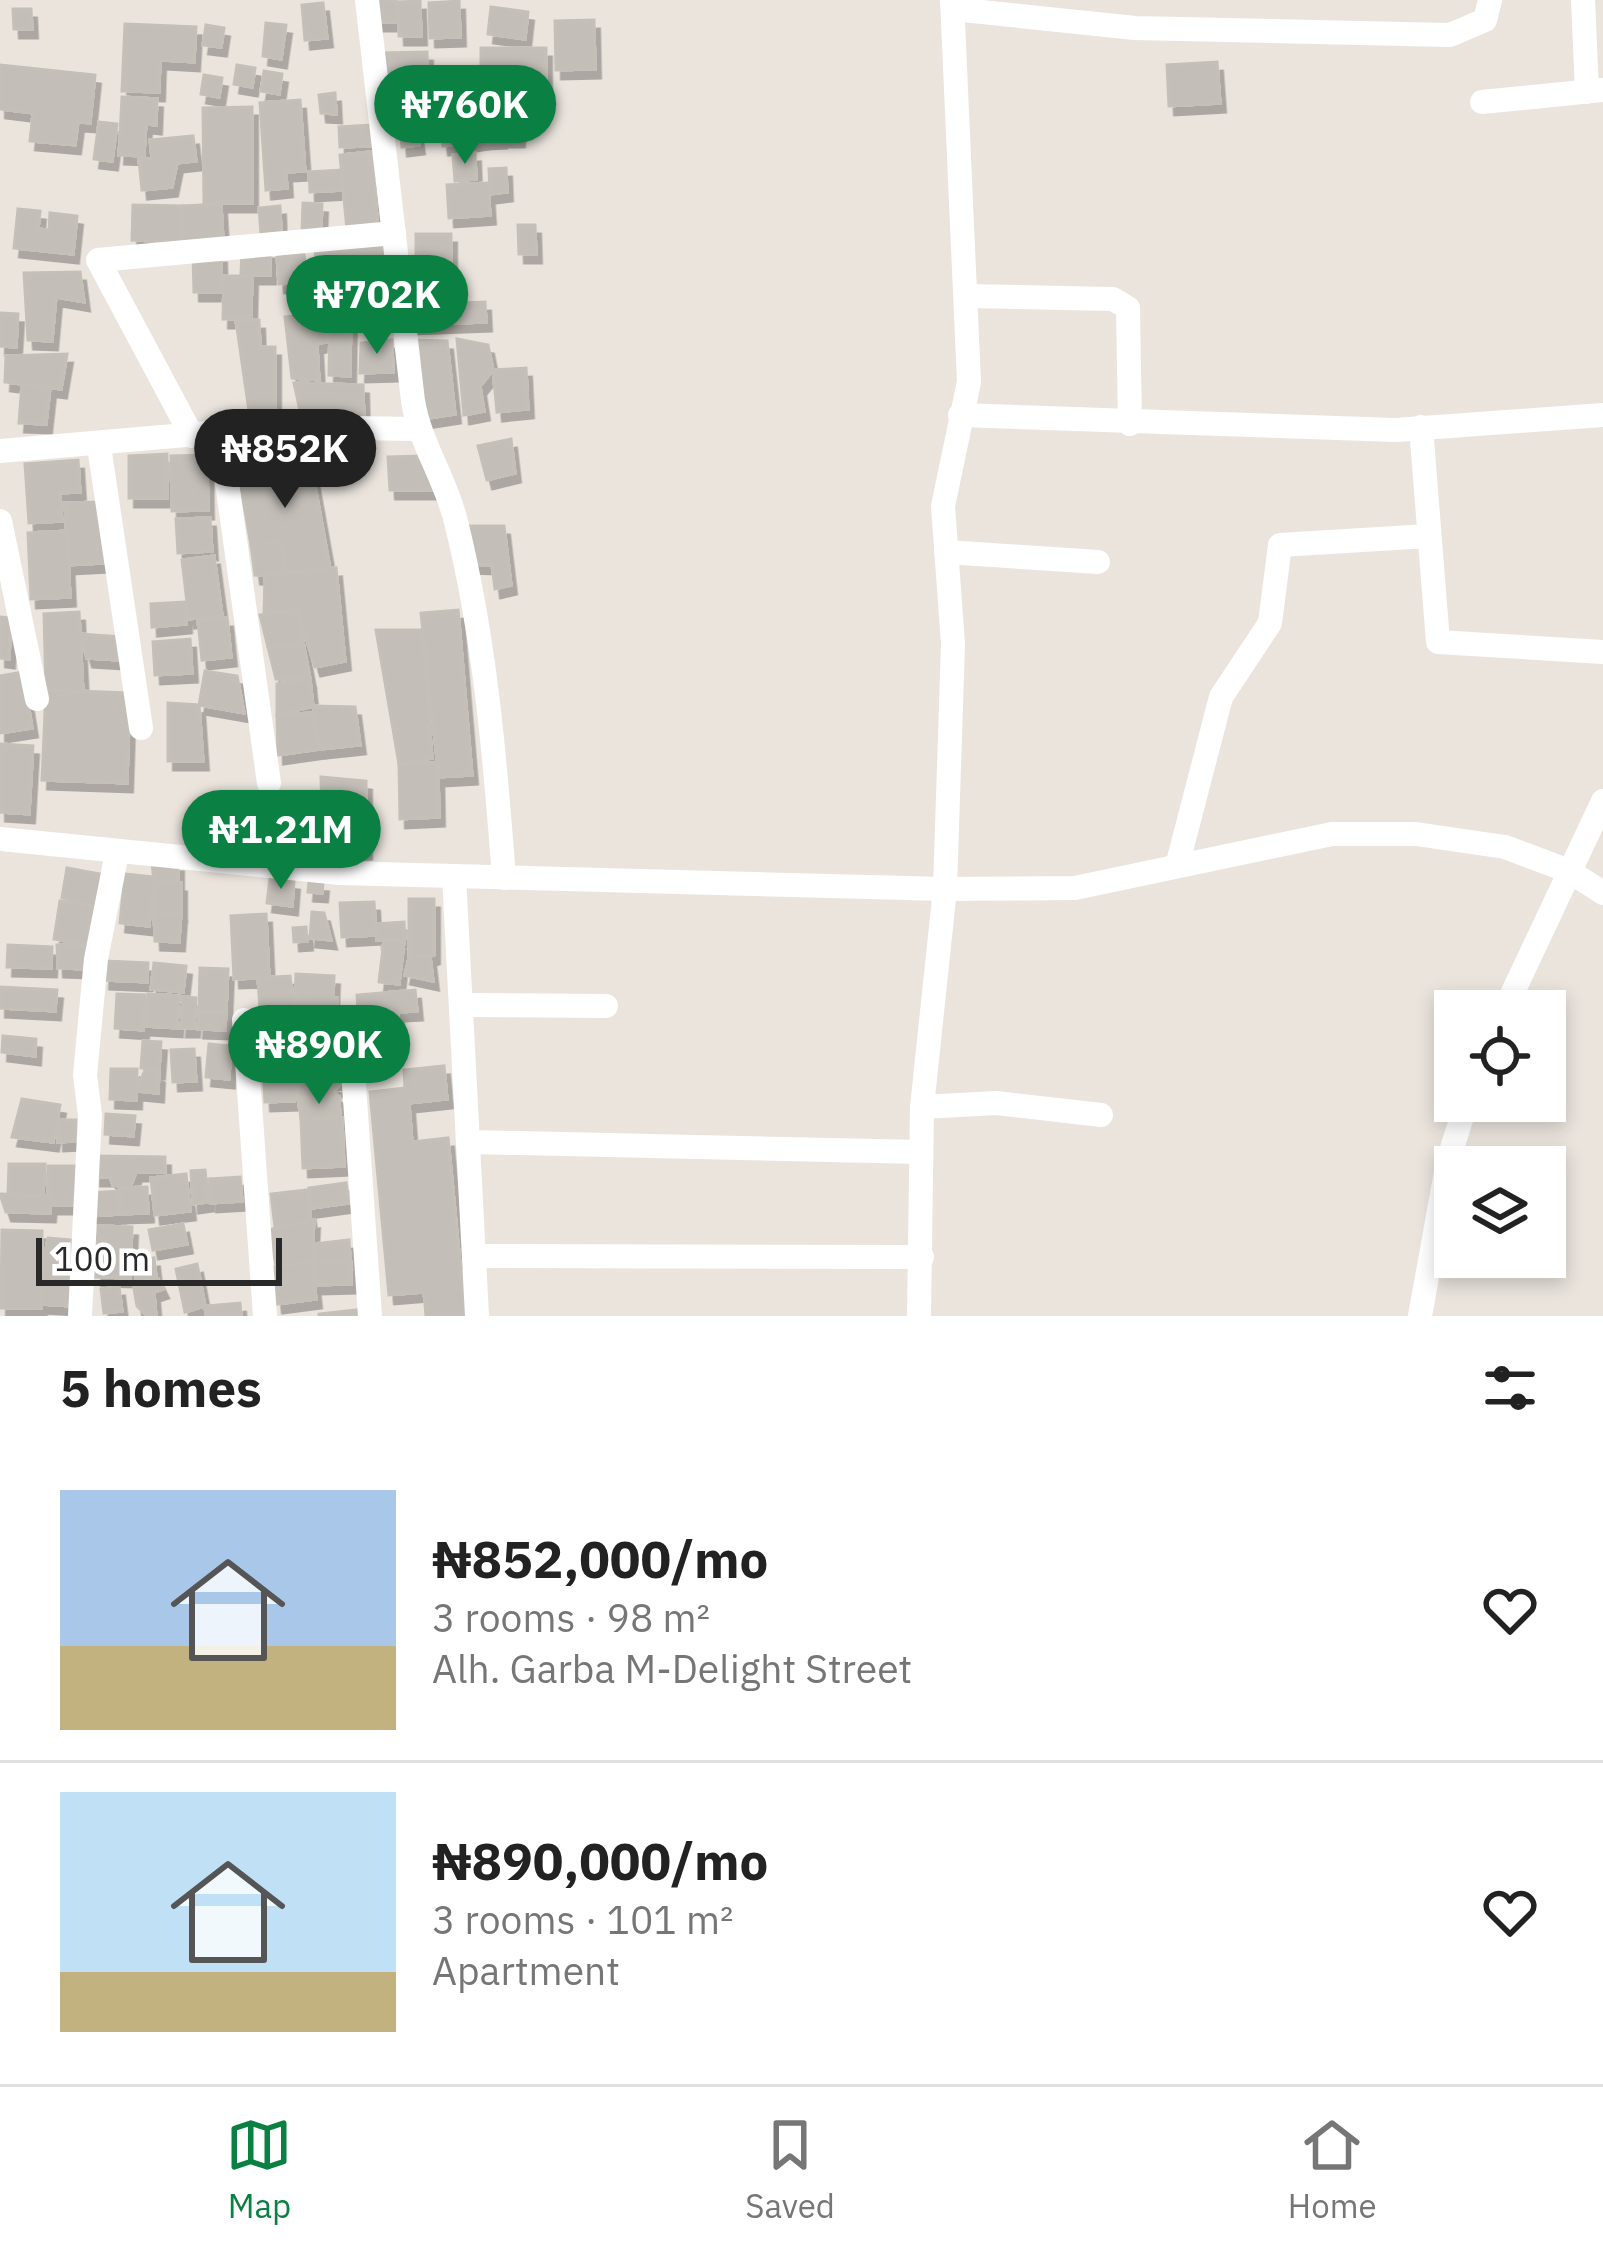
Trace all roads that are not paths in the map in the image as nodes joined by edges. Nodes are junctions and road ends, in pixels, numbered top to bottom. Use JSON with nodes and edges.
{"nodes":[{"id":1,"x":367,"y":0,"type":"edge"},
{"id":2,"x":1490,"y":0,"type":"edge"},
{"id":3,"x":1583,"y":0,"type":"edge"},
{"id":4,"x":952,"y":4,"type":"edge"},
{"id":5,"x":1595,"y":91,"type":"edge"},
{"id":6,"x":1482,"y":102,"type":"dead end"},
{"id":7,"x":394,"y":233,"type":"junction"},
{"id":8,"x":967,"y":296,"type":"junction"},
{"id":9,"x":960,"y":415,"type":"junction"},
{"id":10,"x":1603,"y":415,"type":"edge"},
{"id":11,"x":1130,"y":424,"type":"junction"},
{"id":12,"x":1421,"y":427,"type":"junction"},
{"id":13,"x":418,"y":429,"type":"junction"},
{"id":14,"x":220,"y":433,"type":"junction"},
{"id":15,"x":192,"y":436,"type":"junction"},
{"id":16,"x":99,"y":446,"type":"junction"},
{"id":17,"x":0,"y":451,"type":"edge"},
{"id":18,"x":0,"y":521,"type":"edge"},
{"id":19,"x":1428,"y":536,"type":"junction"},
{"id":20,"x":946,"y":552,"type":"junction"},
{"id":21,"x":1098,"y":562,"type":"dead end"},
{"id":22,"x":1603,"y":652,"type":"edge"},
{"id":23,"x":37,"y":700,"type":"dead end"},
{"id":24,"x":142,"y":728,"type":"dead end"},
{"id":25,"x":269,"y":783,"type":"dead end"},
{"id":26,"x":1603,"y":801,"type":"edge"},
{"id":27,"x":0,"y":838,"type":"edge"},
{"id":28,"x":117,"y":853,"type":"junction"},
{"id":29,"x":1177,"y":866,"type":"junction"},
{"id":30,"x":1569,"y":871,"type":"junction"},
{"id":31,"x":454,"y":876,"type":"junction"},
{"id":32,"x":504,"y":878,"type":"junction"},
{"id":33,"x":945,"y":889,"type":"junction"},
{"id":34,"x":1603,"y":892,"type":"edge"},
{"id":35,"x":1514,"y":990,"type":"edge"},
{"id":36,"x":462,"y":1005,"type":"junction"},
{"id":37,"x":606,"y":1006,"type":"dead end"},
{"id":38,"x":244,"y":1020,"type":"dead end"},
{"id":39,"x":352,"y":1056,"type":"dead end"},
{"id":40,"x":922,"y":1107,"type":"junction"},
{"id":41,"x":1100,"y":1115,"type":"dead end"},
{"id":42,"x":1460,"y":1122,"type":"edge"},
{"id":43,"x":470,"y":1142,"type":"junction"},
{"id":44,"x":921,"y":1151,"type":"junction"},
{"id":45,"x":474,"y":1256,"type":"junction"},
{"id":46,"x":922,"y":1257,"type":"junction"},
{"id":47,"x":80,"y":1316,"type":"edge"},
{"id":48,"x":265,"y":1316,"type":"edge"},
{"id":49,"x":370,"y":1316,"type":"edge"},
{"id":50,"x":477,"y":1316,"type":"edge"},
{"id":51,"x":919,"y":1316,"type":"edge"},
{"id":52,"x":1421,"y":1316,"type":"edge"}],
"edges":[{"from":1,"to":7,"type":"street"},
{"from":2,"to":4,"type":"street"},
{"from":3,"to":5,"type":"street"},
{"from":4,"to":8,"type":"street"},
{"from":5,"to":6,"type":"street"},
{"from":7,"to":13,"type":"street"},
{"from":7,"to":15,"type":"street"},
{"from":8,"to":9,"type":"street"},
{"from":8,"to":11,"type":"street"},
{"from":9,"to":11,"type":"street"},
{"from":9,"to":20,"type":"street"},
{"from":10,"to":12,"type":"street"},
{"from":11,"to":12,"type":"street"},
{"from":12,"to":19,"type":"street"},
{"from":13,"to":14,"type":"street"},
{"from":13,"to":32,"type":"street"},
{"from":14,"to":15,"type":"street"},
{"from":14,"to":25,"type":"street"},
{"from":15,"to":16,"type":"street"},
{"from":16,"to":17,"type":"street"},
{"from":16,"to":24,"type":"street"},
{"from":18,"to":23,"type":"street"},
{"from":19,"to":22,"type":"street"},
{"from":19,"to":29,"type":"street"},
{"from":20,"to":21,"type":"street"},
{"from":20,"to":33,"type":"street"},
{"from":26,"to":30,"type":"street"},
{"from":27,"to":28,"type":"street"},
{"from":28,"to":31,"type":"street"},
{"from":28,"to":47,"type":"street"},
{"from":29,"to":30,"type":"street"},
{"from":29,"to":33,"type":"street"},
{"from":30,"to":34,"type":"street"},
{"from":30,"to":35,"type":"street"},
{"from":31,"to":32,"type":"street"},
{"from":31,"to":36,"type":"street"},
{"from":32,"to":33,"type":"street"},
{"from":33,"to":40,"type":"street"},
{"from":36,"to":37,"type":"street"},
{"from":36,"to":43,"type":"street"},
{"from":38,"to":48,"type":"street"},
{"from":39,"to":49,"type":"street"},
{"from":40,"to":41,"type":"street"},
{"from":40,"to":44,"type":"street"},
{"from":42,"to":52,"type":"street"},
{"from":43,"to":44,"type":"street"},
{"from":43,"to":45,"type":"street"},
{"from":44,"to":46,"type":"street"},
{"from":45,"to":46,"type":"street"},
{"from":45,"to":50,"type":"street"},
{"from":46,"to":51,"type":"street"}]}
